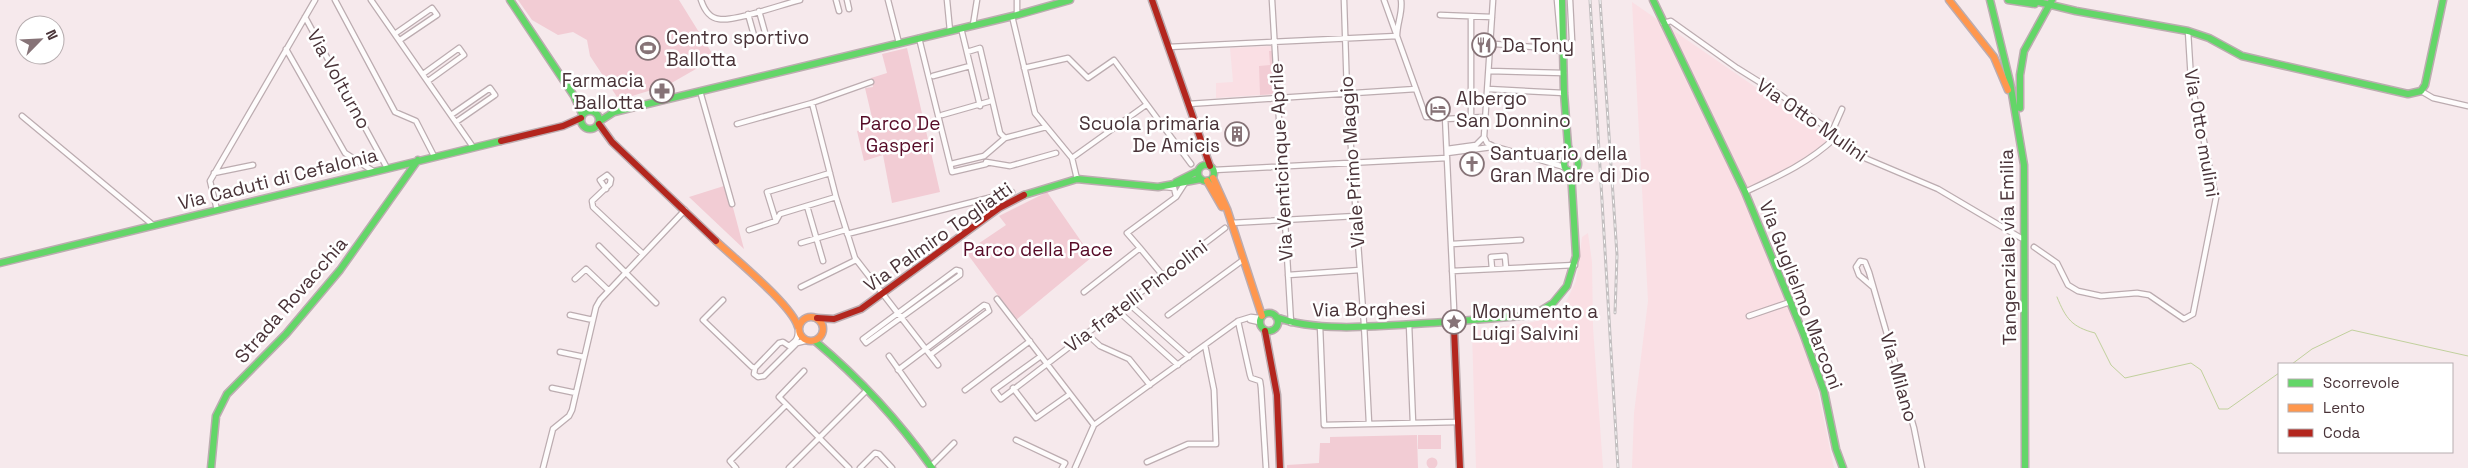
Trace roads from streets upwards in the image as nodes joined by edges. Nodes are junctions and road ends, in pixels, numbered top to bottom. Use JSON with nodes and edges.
{"nodes":[{"id":1,"x":315,"y":0,"type":"edge"},
{"id":2,"x":335,"y":0,"type":"edge"},
{"id":3,"x":371,"y":0,"type":"edge"},
{"id":4,"x":510,"y":0,"type":"edge"},
{"id":5,"x":701,"y":0,"type":"edge"},
{"id":6,"x":800,"y":0,"type":"edge"},
{"id":7,"x":836,"y":0,"type":"edge"},
{"id":8,"x":848,"y":0,"type":"edge"},
{"id":9,"x":888,"y":0,"type":"edge"},
{"id":10,"x":947,"y":0,"type":"edge"},
{"id":11,"x":977,"y":0,"type":"edge"},
{"id":12,"x":1017,"y":0,"type":"edge"},
{"id":13,"x":1070,"y":0,"type":"edge"},
{"id":14,"x":1152,"y":0,"type":"edge"},
{"id":15,"x":1272,"y":0,"type":"edge"},
{"id":16,"x":1344,"y":0,"type":"edge"},
{"id":17,"x":1384,"y":0,"type":"edge"},
{"id":18,"x":1401,"y":0,"type":"edge"},
{"id":19,"x":1493,"y":0,"type":"edge"},
{"id":20,"x":1556,"y":0,"type":"edge"},
{"id":21,"x":1562,"y":0,"type":"edge"},
{"id":22,"x":1569,"y":0,"type":"edge"},
{"id":23,"x":1653,"y":0,"type":"edge"},
{"id":24,"x":1949,"y":0,"type":"edge"},
{"id":25,"x":1990,"y":0,"type":"edge"},
{"id":26,"x":2008,"y":0,"type":"edge"},
{"id":27,"x":2030,"y":0,"type":"edge"},
{"id":28,"x":2443,"y":0,"type":"edge"},
{"id":29,"x":2052,"y":3,"type":"edge"},
{"id":30,"x":850,"y":9,"type":"dead end"},
{"id":31,"x":759,"y":11,"type":"junction"},
{"id":32,"x":839,"y":12,"type":"dead end"},
{"id":33,"x":748,"y":14,"type":"junction"},
{"id":34,"x":1391,"y":15,"type":"junction"},
{"id":35,"x":1440,"y":15,"type":"dead end"},
{"id":36,"x":305,"y":16,"type":"junction"},
{"id":37,"x":1014,"y":16,"type":"junction"},
{"id":38,"x":1399,"y":16,"type":"junction"},
{"id":39,"x":1471,"y":17,"type":"junction"},
{"id":40,"x":1492,"y":17,"type":"junction"},
{"id":41,"x":1663,"y":23,"type":"junction"},
{"id":42,"x":973,"y":25,"type":"junction"},
{"id":43,"x":961,"y":28,"type":"junction"},
{"id":44,"x":2188,"y":30,"type":"junction"},
{"id":45,"x":950,"y":31,"type":"junction"},
{"id":46,"x":396,"y":33,"type":"junction"},
{"id":47,"x":1397,"y":36,"type":"junction"},
{"id":48,"x":919,"y":38,"type":"junction"},
{"id":49,"x":400,"y":40,"type":"junction"},
{"id":50,"x":1344,"y":40,"type":"junction"},
{"id":51,"x":899,"y":43,"type":"junction"},
{"id":52,"x":1274,"y":43,"type":"junction"},
{"id":53,"x":1495,"y":44,"type":"dead end"},
{"id":54,"x":1168,"y":47,"type":"junction"},
{"id":55,"x":1545,"y":48,"type":"junction"},
{"id":56,"x":286,"y":49,"type":"junction"},
{"id":57,"x":1563,"y":49,"type":"junction"},
{"id":58,"x":967,"y":52,"type":"junction"},
{"id":59,"x":970,"y":66,"type":"junction"},
{"id":60,"x":1024,"y":68,"type":"junction"},
{"id":61,"x":1489,"y":71,"type":"junction"},
{"id":62,"x":1564,"y":73,"type":"junction"},
{"id":63,"x":423,"y":74,"type":"junction"},
{"id":64,"x":933,"y":76,"type":"dead end"},
{"id":65,"x":428,"y":80,"type":"junction"},
{"id":66,"x":871,"y":82,"type":"dead end"},
{"id":67,"x":1416,"y":89,"type":"junction"},
{"id":68,"x":1488,"y":89,"type":"junction"},
{"id":69,"x":700,"y":91,"type":"junction"},
{"id":70,"x":2421,"y":91,"type":"junction"},
{"id":71,"x":1347,"y":93,"type":"junction"},
{"id":72,"x":1564,"y":93,"type":"junction"},
{"id":73,"x":574,"y":96,"type":"junction"},
{"id":74,"x":1278,"y":97,"type":"junction"},
{"id":75,"x":992,"y":102,"type":"junction"},
{"id":76,"x":812,"y":103,"type":"junction"},
{"id":77,"x":1188,"y":104,"type":"junction"},
{"id":78,"x":1146,"y":105,"type":"junction"},
{"id":79,"x":980,"y":106,"type":"junction"},
{"id":80,"x":2468,"y":106,"type":"edge"},
{"id":81,"x":1842,"y":109,"type":"dead end"},
{"id":82,"x":594,"y":111,"type":"junction"},
{"id":83,"x":614,"y":112,"type":"junction"},
{"id":84,"x":451,"y":114,"type":"junction"},
{"id":85,"x":942,"y":115,"type":"dead end"},
{"id":86,"x":22,"y":116,"type":"dead end"},
{"id":87,"x":582,"y":116,"type":"junction"},
{"id":88,"x":1445,"y":117,"type":"junction"},
{"id":89,"x":1471,"y":117,"type":"junction"},
{"id":90,"x":1485,"y":117,"type":"junction"},
{"id":91,"x":456,"y":122,"type":"junction"},
{"id":92,"x":599,"y":123,"type":"junction"},
{"id":93,"x":737,"y":124,"type":"dead end"},
{"id":94,"x":563,"y":126,"type":"junction"},
{"id":95,"x":2020,"y":126,"type":"junction"},
{"id":96,"x":586,"y":127,"type":"junction"},
{"id":97,"x":1046,"y":127,"type":"junction"},
{"id":98,"x":1198,"y":132,"type":"junction"},
{"id":99,"x":1833,"y":136,"type":"junction"},
{"id":100,"x":1484,"y":137,"type":"junction"},
{"id":101,"x":1005,"y":138,"type":"junction"},
{"id":102,"x":612,"y":142,"type":"junction"},
{"id":103,"x":1493,"y":146,"type":"junction"},
{"id":104,"x":473,"y":147,"type":"junction"},
{"id":105,"x":1056,"y":153,"type":"dead end"},
{"id":106,"x":1447,"y":153,"type":"junction"},
{"id":107,"x":434,"y":156,"type":"junction"},
{"id":108,"x":984,"y":156,"type":"junction"},
{"id":109,"x":1572,"y":157,"type":"junction"},
{"id":110,"x":1072,"y":158,"type":"junction"},
{"id":111,"x":418,"y":160,"type":"junction"},
{"id":112,"x":1352,"y":163,"type":"junction"},
{"id":113,"x":950,"y":164,"type":"junction"},
{"id":114,"x":986,"y":164,"type":"junction"},
{"id":115,"x":1191,"y":164,"type":"dead end"},
{"id":116,"x":254,"y":165,"type":"dead end"},
{"id":117,"x":1281,"y":167,"type":"junction"},
{"id":118,"x":1564,"y":167,"type":"junction"},
{"id":119,"x":387,"y":168,"type":"junction"},
{"id":120,"x":1212,"y":168,"type":"junction"},
{"id":121,"x":1199,"y":170,"type":"junction"},
{"id":122,"x":373,"y":171,"type":"junction"},
{"id":123,"x":1571,"y":171,"type":"junction"},
{"id":124,"x":214,"y":173,"type":"junction"},
{"id":125,"x":830,"y":173,"type":"junction"},
{"id":126,"x":1077,"y":179,"type":"junction"},
{"id":127,"x":1207,"y":180,"type":"junction"},
{"id":128,"x":1186,"y":182,"type":"junction"},
{"id":129,"x":1166,"y":186,"type":"junction"},
{"id":130,"x":606,"y":188,"type":"dead end"},
{"id":131,"x":1012,"y":192,"type":"dead end"},
{"id":132,"x":1745,"y":192,"type":"junction"},
{"id":133,"x":836,"y":197,"type":"junction"},
{"id":134,"x":1176,"y":197,"type":"junction"},
{"id":135,"x":732,"y":204,"type":"dead end"},
{"id":136,"x":807,"y":206,"type":"junction"},
{"id":137,"x":217,"y":210,"type":"junction"},
{"id":138,"x":685,"y":210,"type":"junction"},
{"id":139,"x":1356,"y":216,"type":"junction"},
{"id":140,"x":1285,"y":219,"type":"junction"},
{"id":141,"x":776,"y":221,"type":"junction"},
{"id":142,"x":153,"y":226,"type":"junction"},
{"id":143,"x":1229,"y":226,"type":"junction"},
{"id":144,"x":749,"y":230,"type":"dead end"},
{"id":145,"x":846,"y":232,"type":"junction"},
{"id":146,"x":816,"y":238,"type":"junction"},
{"id":147,"x":2021,"y":238,"type":"dead end"},
{"id":148,"x":1521,"y":240,"type":"dead end"},
{"id":149,"x":801,"y":243,"type":"dead end"},
{"id":150,"x":1452,"y":244,"type":"junction"},
{"id":151,"x":599,"y":246,"type":"dead end"},
{"id":152,"x":2034,"y":247,"type":"dead end"},
{"id":153,"x":1140,"y":248,"type":"junction"},
{"id":154,"x":643,"y":254,"type":"junction"},
{"id":155,"x":856,"y":260,"type":"junction"},
{"id":156,"x":1243,"y":260,"type":"junction"},
{"id":157,"x":823,"y":261,"type":"dead end"},
{"id":158,"x":0,"y":263,"type":"edge"},
{"id":159,"x":1574,"y":265,"type":"junction"},
{"id":160,"x":1506,"y":268,"type":"junction"},
{"id":161,"x":1492,"y":269,"type":"junction"},
{"id":162,"x":1360,"y":270,"type":"junction"},
{"id":163,"x":1452,"y":271,"type":"junction"},
{"id":164,"x":625,"y":272,"type":"junction"},
{"id":165,"x":1288,"y":275,"type":"junction"},
{"id":166,"x":1164,"y":277,"type":"junction"},
{"id":167,"x":575,"y":279,"type":"dead end"},
{"id":168,"x":801,"y":287,"type":"dead end"},
{"id":169,"x":1873,"y":287,"type":"junction"},
{"id":170,"x":608,"y":290,"type":"junction"},
{"id":171,"x":1084,"y":292,"type":"dead end"},
{"id":172,"x":882,"y":294,"type":"junction"},
{"id":173,"x":1255,"y":295,"type":"junction"},
{"id":174,"x":997,"y":299,"type":"dead end"},
{"id":175,"x":724,"y":300,"type":"dead end"},
{"id":176,"x":1790,"y":302,"type":"junction"},
{"id":177,"x":656,"y":303,"type":"dead end"},
{"id":178,"x":1128,"y":303,"type":"junction"},
{"id":179,"x":784,"y":306,"type":"junction"},
{"id":180,"x":1118,"y":311,"type":"junction"},
{"id":181,"x":1269,"y":313,"type":"junction"},
{"id":182,"x":897,"y":314,"type":"junction"},
{"id":183,"x":570,"y":315,"type":"dead end"},
{"id":184,"x":845,"y":316,"type":"junction"},
{"id":185,"x":1168,"y":316,"type":"dead end"},
{"id":186,"x":1749,"y":316,"type":"dead end"},
{"id":187,"x":806,"y":318,"type":"junction"},
{"id":188,"x":817,"y":318,"type":"junction"},
{"id":189,"x":1276,"y":318,"type":"junction"},
{"id":190,"x":900,"y":319,"type":"junction"},
{"id":191,"x":1261,"y":319,"type":"junction"},
{"id":192,"x":1450,"y":319,"type":"junction"},
{"id":193,"x":593,"y":320,"type":"junction"},
{"id":194,"x":1240,"y":320,"type":"junction"},
{"id":195,"x":1459,"y":321,"type":"junction"},
{"id":196,"x":1291,"y":324,"type":"junction"},
{"id":197,"x":1364,"y":324,"type":"junction"},
{"id":198,"x":1409,"y":324,"type":"junction"},
{"id":199,"x":1277,"y":325,"type":"junction"},
{"id":200,"x":1320,"y":326,"type":"junction"},
{"id":201,"x":798,"y":328,"type":"junction"},
{"id":202,"x":1454,"y":328,"type":"junction"},
{"id":203,"x":1268,"y":331,"type":"junction"},
{"id":204,"x":823,"y":332,"type":"junction"},
{"id":205,"x":1087,"y":334,"type":"junction"},
{"id":206,"x":805,"y":340,"type":"junction"},
{"id":207,"x":815,"y":341,"type":"junction"},
{"id":208,"x":1030,"y":341,"type":"junction"},
{"id":209,"x":1205,"y":345,"type":"junction"},
{"id":210,"x":925,"y":350,"type":"junction"},
{"id":211,"x":560,"y":352,"type":"dead end"},
{"id":212,"x":930,"y":355,"type":"junction"},
{"id":213,"x":888,"y":356,"type":"dead end"},
{"id":214,"x":1041,"y":356,"type":"junction"},
{"id":215,"x":1190,"y":357,"type":"junction"},
{"id":216,"x":584,"y":358,"type":"junction"},
{"id":217,"x":835,"y":358,"type":"junction"},
{"id":218,"x":1047,"y":364,"type":"junction"},
{"id":219,"x":938,"y":365,"type":"dead end"},
{"id":220,"x":1178,"y":365,"type":"junction"},
{"id":221,"x":754,"y":369,"type":"junction"},
{"id":222,"x":898,"y":370,"type":"junction"},
{"id":223,"x":804,"y":372,"type":"dead end"},
{"id":224,"x":1150,"y":386,"type":"junction"},
{"id":225,"x":552,"y":388,"type":"dead end"},
{"id":226,"x":1013,"y":388,"type":"junction"},
{"id":227,"x":965,"y":390,"type":"dead end"},
{"id":228,"x":866,"y":391,"type":"junction"},
{"id":229,"x":576,"y":393,"type":"junction"},
{"id":230,"x":1070,"y":394,"type":"junction"},
{"id":231,"x":923,"y":404,"type":"dead end"},
{"id":232,"x":786,"y":406,"type":"junction"},
{"id":233,"x":1458,"y":422,"type":"junction"},
{"id":234,"x":1369,"y":423,"type":"junction"},
{"id":235,"x":1413,"y":423,"type":"junction"},
{"id":236,"x":1094,"y":425,"type":"junction"},
{"id":237,"x":820,"y":439,"type":"junction"},
{"id":238,"x":1016,"y":440,"type":"dead end"},
{"id":239,"x":954,"y":443,"type":"dead end"},
{"id":240,"x":1147,"y":462,"type":"dead end"},
{"id":241,"x":932,"y":467,"type":"edge"},
{"id":242,"x":211,"y":468,"type":"edge"},
{"id":243,"x":543,"y":468,"type":"edge"},
{"id":244,"x":736,"y":468,"type":"edge"},
{"id":245,"x":790,"y":468,"type":"edge"},
{"id":246,"x":849,"y":468,"type":"edge"},
{"id":247,"x":860,"y":468,"type":"edge"},
{"id":248,"x":892,"y":468,"type":"edge"},
{"id":249,"x":1062,"y":468,"type":"edge"},
{"id":250,"x":1074,"y":468,"type":"edge"},
{"id":251,"x":1266,"y":468,"type":"edge"},
{"id":252,"x":1280,"y":468,"type":"edge"},
{"id":253,"x":1460,"y":468,"type":"edge"},
{"id":254,"x":1843,"y":468,"type":"edge"},
{"id":255,"x":1922,"y":468,"type":"edge"},
{"id":256,"x":2025,"y":468,"type":"edge"}],
"edges":[{"from":1,"to":36,"type":"street"},
{"from":2,"to":107,"type":"street"},
{"from":3,"to":46,"type":"street"},
{"from":4,"to":73,"type":"street","name":"Via Palmiro Togliatti"},
{"from":5,"to":33,"type":"street"},
{"from":6,"to":31,"type":"street"},
{"from":7,"to":32,"type":"street"},
{"from":8,"to":30,"type":"street"},
{"from":9,"to":51,"type":"street"},
{"from":10,"to":45,"type":"street"},
{"from":11,"to":42,"type":"street"},
{"from":12,"to":37,"type":"street"},
{"from":13,"to":37,"type":"street"},
{"from":14,"to":54,"type":"street"},
{"from":15,"to":52,"type":"street","name":"Via Venticinque Aprile"},
{"from":16,"to":50,"type":"street","name":"Viale Primo Maggio"},
{"from":17,"to":34,"type":"street"},
{"from":18,"to":38,"type":"street"},
{"from":19,"to":40,"type":"street"},
{"from":20,"to":57,"type":"street"},
{"from":21,"to":57,"type":"street"},
{"from":22,"to":57,"type":"street"},
{"from":23,"to":41,"type":"street","name":"Via Guglielmo Marconi"},
{"from":24,"to":95,"type":"street"},
{"from":25,"to":95,"type":"street","name":"Tangenziale via Emilia"},
{"from":26,"to":29,"type":"street"},
{"from":27,"to":29,"type":"street"},
{"from":28,"to":70,"type":"street"},
{"from":29,"to":44,"type":"street"},
{"from":29,"to":95,"type":"street"},
{"from":31,"to":33,"type":"street"},
{"from":31,"to":33,"type":"street"},
{"from":34,"to":38,"type":"street"},
{"from":34,"to":47,"type":"street"},
{"from":35,"to":39,"type":"street"},
{"from":36,"to":56,"type":"street"},
{"from":36,"to":119,"type":"street","name":"Via Volturno"},
{"from":37,"to":42,"type":"street"},
{"from":37,"to":60,"type":"street"},
{"from":38,"to":47,"type":"street"},
{"from":39,"to":40,"type":"street"},
{"from":39,"to":89,"type":"street"},
{"from":40,"to":61,"type":"street"},
{"from":41,"to":99,"type":"street","name":"Via Otto Mulini"},
{"from":41,"to":132,"type":"street","name":"Via Guglielmo Marconi"},
{"from":42,"to":43,"type":"street"},
{"from":43,"to":45,"type":"street"},
{"from":43,"to":58,"type":"street"},
{"from":44,"to":70,"type":"street"},
{"from":44,"to":152,"type":"street","name":"Via Otto mulini"},
{"from":45,"to":48,"type":"street"},
{"from":46,"to":49,"type":"street"},
{"from":46,"to":49,"type":"street"},
{"from":47,"to":50,"type":"street"},
{"from":47,"to":67,"type":"street"},
{"from":48,"to":51,"type":"street"},
{"from":48,"to":113,"type":"street"},
{"from":49,"to":63,"type":"street"},
{"from":50,"to":52,"type":"street"},
{"from":50,"to":71,"type":"street","name":"Viale Primo Maggio"},
{"from":51,"to":69,"type":"street"},
{"from":52,"to":54,"type":"street"},
{"from":52,"to":74,"type":"street","name":"Via Venticinque Aprile"},
{"from":53,"to":55,"type":"street"},
{"from":54,"to":77,"type":"street"},
{"from":55,"to":57,"type":"street"},
{"from":55,"to":57,"type":"street"},
{"from":56,"to":122,"type":"street"},
{"from":56,"to":124,"type":"street"},
{"from":57,"to":62,"type":"street"},
{"from":58,"to":59,"type":"street"},
{"from":58,"to":75,"type":"street"},
{"from":59,"to":64,"type":"street"},
{"from":59,"to":79,"type":"street"},
{"from":60,"to":78,"type":"street"},
{"from":60,"to":97,"type":"street"},
{"from":61,"to":62,"type":"street"},
{"from":61,"to":68,"type":"street"},
{"from":62,"to":72,"type":"street"},
{"from":63,"to":65,"type":"street"},
{"from":63,"to":65,"type":"street"},
{"from":65,"to":84,"type":"street"},
{"from":66,"to":76,"type":"street"},
{"from":67,"to":71,"type":"street"},
{"from":67,"to":88,"type":"street"},
{"from":68,"to":72,"type":"street"},
{"from":68,"to":90,"type":"street"},
{"from":69,"to":83,"type":"street"},
{"from":69,"to":135,"type":"street"},
{"from":70,"to":80,"type":"street"},
{"from":71,"to":74,"type":"street"},
{"from":71,"to":112,"type":"street","name":"Viale Primo Maggio"},
{"from":72,"to":109,"type":"street"},
{"from":73,"to":82,"type":"street","name":"Via Palmiro Togliatti"},
{"from":73,"to":87,"type":"street","name":"Via Palmiro Togliatti"},
{"from":74,"to":77,"type":"street"},
{"from":74,"to":117,"type":"street","name":"Via Venticinque Aprile"},
{"from":75,"to":79,"type":"street"},
{"from":75,"to":101,"type":"street"},
{"from":76,"to":93,"type":"street"},
{"from":76,"to":125,"type":"street"},
{"from":77,"to":98,"type":"street"},
{"from":78,"to":110,"type":"street"},
{"from":78,"to":115,"type":"street"},
{"from":79,"to":85,"type":"street"},
{"from":81,"to":99,"type":"street"},
{"from":82,"to":83,"type":"street"},
{"from":82,"to":87,"type":"street"},
{"from":82,"to":92,"type":"street","name":"Via Palmiro Togliatti"},
{"from":83,"to":92,"type":"street"},
{"from":84,"to":91,"type":"street"},
{"from":84,"to":91,"type":"street"},
{"from":86,"to":142,"type":"street"},
{"from":87,"to":94,"type":"street","name":"Via Caduti di Cefalonia"},
{"from":87,"to":96,"type":"street","name":"Via Palmiro Togliatti"},
{"from":88,"to":89,"type":"street"},
{"from":88,"to":106,"type":"street"},
{"from":89,"to":90,"type":"street"},
{"from":90,"to":100,"type":"street"},
{"from":91,"to":104,"type":"street"},
{"from":92,"to":96,"type":"street"},
{"from":92,"to":102,"type":"street","name":"Via Palmiro Togliatti"},
{"from":94,"to":96,"type":"street","name":"Via Caduti di Cefalonia"},
{"from":94,"to":104,"type":"street","name":"Via Caduti di Cefalonia"},
{"from":95,"to":256,"type":"street","name":"Tangenziale via Emilia"},
{"from":96,"to":102,"type":"street","name":"Via Palmiro Togliatti"},
{"from":97,"to":101,"type":"street"},
{"from":97,"to":110,"type":"street"},
{"from":98,"to":120,"type":"street"},
{"from":98,"to":121,"type":"street"},
{"from":99,"to":132,"type":"street","name":"Via Guglielmo Marconi"},
{"from":99,"to":147,"type":"street","name":"Via Otto Mulini"},
{"from":100,"to":103,"type":"street"},
{"from":100,"to":106,"type":"street"},
{"from":101,"to":108,"type":"street"},
{"from":102,"to":138,"type":"street","name":"Via Palmiro Togliatti"},
{"from":103,"to":106,"type":"street"},
{"from":103,"to":118,"type":"street"},
{"from":104,"to":107,"type":"street","name":"Via Caduti di Cefalonia"},
{"from":105,"to":114,"type":"street"},
{"from":106,"to":112,"type":"street"},
{"from":106,"to":150,"type":"street"},
{"from":107,"to":111,"type":"street","name":"Via Caduti di Cefalonia"},
{"from":108,"to":113,"type":"street"},
{"from":108,"to":114,"type":"street"},
{"from":109,"to":118,"type":"street"},
{"from":109,"to":123,"type":"street"},
{"from":110,"to":126,"type":"street"},
{"from":111,"to":119,"type":"street","name":"Via Caduti di Cefalonia"},
{"from":111,"to":242,"type":"street","name":"Strada Rovacchia"},
{"from":112,"to":117,"type":"street"},
{"from":112,"to":139,"type":"street","name":"Viale Primo Maggio"},
{"from":113,"to":114,"type":"street"},
{"from":116,"to":124,"type":"street"},
{"from":117,"to":120,"type":"street"},
{"from":117,"to":140,"type":"street","name":"Via Venticinque Aprile"},
{"from":118,"to":123,"type":"street"},
{"from":119,"to":122,"type":"street","name":"Via Caduti di Cefalonia"},
{"from":120,"to":121,"type":"street"},
{"from":120,"to":127,"type":"street"},
{"from":121,"to":127,"type":"street"},
{"from":121,"to":129,"type":"street"},
{"from":122,"to":137,"type":"street","name":"Via Caduti di Cefalonia"},
{"from":123,"to":159,"type":"street"},
{"from":124,"to":137,"type":"street"},
{"from":125,"to":133,"type":"street"},
{"from":125,"to":141,"type":"street"},
{"from":126,"to":129,"type":"street","name":"Via Palmiro Togliatti"},
{"from":126,"to":172,"type":"street","name":"Via Palmiro Togliatti"},
{"from":127,"to":128,"type":"street","name":"Via Palmiro Togliatti"},
{"from":127,"to":143,"type":"street"},
{"from":128,"to":129,"type":"street","name":"Via Palmiro Togliatti"},
{"from":128,"to":134,"type":"street"},
{"from":129,"to":134,"type":"street"},
{"from":130,"to":154,"type":"street"},
{"from":131,"to":145,"type":"street"},
{"from":132,"to":176,"type":"street","name":"Via Guglielmo Marconi"},
{"from":133,"to":136,"type":"street"},
{"from":133,"to":145,"type":"street"},
{"from":134,"to":153,"type":"street"},
{"from":136,"to":141,"type":"street"},
{"from":136,"to":146,"type":"street"},
{"from":137,"to":142,"type":"street","name":"Via Caduti di Cefalonia"},
{"from":138,"to":154,"type":"street"},
{"from":138,"to":179,"type":"street","name":"Via Palmiro Togliatti"},
{"from":139,"to":140,"type":"street"},
{"from":139,"to":162,"type":"street","name":"Viale Primo Maggio"},
{"from":140,"to":143,"type":"street"},
{"from":140,"to":165,"type":"street","name":"Via Venticinque Aprile"},
{"from":141,"to":144,"type":"street"},
{"from":142,"to":158,"type":"street","name":"Via Caduti di Cefalonia"},
{"from":143,"to":156,"type":"street"},
{"from":143,"to":166,"type":"street","name":"Via fratelli Pincolini"},
{"from":145,"to":146,"type":"street"},
{"from":145,"to":155,"type":"street"},
{"from":146,"to":149,"type":"street"},
{"from":146,"to":157,"type":"street"},
{"from":148,"to":150,"type":"street"},
{"from":150,"to":163,"type":"street"},
{"from":151,"to":164,"type":"street"},
{"from":153,"to":166,"type":"street"},
{"from":153,"to":171,"type":"street"},
{"from":154,"to":164,"type":"street"},
{"from":155,"to":168,"type":"street"},
{"from":155,"to":172,"type":"street"},
{"from":156,"to":173,"type":"street"},
{"from":156,"to":185,"type":"street"},
{"from":159,"to":160,"type":"street"},
{"from":159,"to":195,"type":"street"},
{"from":160,"to":161,"type":"street"},
{"from":160,"to":161,"type":"street"},
{"from":161,"to":163,"type":"street"},
{"from":162,"to":165,"type":"street"},
{"from":162,"to":197,"type":"street","name":"Viale Primo Maggio"},
{"from":163,"to":192,"type":"street"},
{"from":164,"to":170,"type":"street"},
{"from":164,"to":177,"type":"street"},
{"from":165,"to":196,"type":"street","name":"Via Venticinque Aprile"},
{"from":166,"to":178,"type":"street","name":"Via fratelli Pincolini"},
{"from":167,"to":170,"type":"street"},
{"from":169,"to":169,"type":"street","name":"Via Milano"},
{"from":169,"to":255,"type":"street","name":"Via Milano"},
{"from":170,"to":193,"type":"street"},
{"from":172,"to":182,"type":"street"},
{"from":172,"to":184,"type":"street","name":"Via Palmiro Togliatti"},
{"from":173,"to":181,"type":"street","name":"Via Borghesi"},
{"from":173,"to":191,"type":"street"},
{"from":174,"to":208,"type":"street"},
{"from":175,"to":221,"type":"street"},
{"from":176,"to":186,"type":"street"},
{"from":176,"to":254,"type":"street","name":"Via Guglielmo Marconi"},
{"from":178,"to":180,"type":"street","name":"Via fratelli Pincolini"},
{"from":178,"to":215,"type":"street"},
{"from":179,"to":187,"type":"street","name":"Via Palmiro Togliatti"},
{"from":179,"to":201,"type":"street","name":"Via Palmiro Togliatti"},
{"from":180,"to":205,"type":"street","name":"Via fratelli Pincolini"},
{"from":180,"to":220,"type":"street"},
{"from":181,"to":189,"type":"street","name":"Via Borghesi"},
{"from":181,"to":191,"type":"street"},
{"from":182,"to":190,"type":"street"},
{"from":182,"to":190,"type":"street"},
{"from":182,"to":190,"type":"street"},
{"from":183,"to":193,"type":"street"},
{"from":184,"to":188,"type":"street","name":"Via Palmiro Togliatti"},
{"from":184,"to":204,"type":"street","name":"Via Palmiro Togliatti"},
{"from":187,"to":188,"type":"street","name":"Via Palmiro Togliatti"},
{"from":187,"to":201,"type":"street"},
{"from":188,"to":204,"type":"street"},
{"from":189,"to":196,"type":"street","name":"Via Borghesi"},
{"from":189,"to":199,"type":"street"},
{"from":190,"to":210,"type":"street"},
{"from":191,"to":194,"type":"street"},
{"from":191,"to":203,"type":"street"},
{"from":192,"to":195,"type":"street"},
{"from":192,"to":198,"type":"street","name":"Via Borghesi"},
{"from":192,"to":202,"type":"street"},
{"from":193,"to":216,"type":"street"},
{"from":194,"to":209,"type":"street"},
{"from":194,"to":251,"type":"street"},
{"from":195,"to":202,"type":"street"},
{"from":196,"to":199,"type":"street","name":"Via Borghesi"},
{"from":196,"to":200,"type":"street","name":"Via Borghesi"},
{"from":197,"to":198,"type":"street","name":"Via Borghesi"},
{"from":197,"to":200,"type":"street","name":"Via Borghesi"},
{"from":197,"to":234,"type":"street","name":"Viale Primo Maggio"},
{"from":198,"to":235,"type":"street"},
{"from":199,"to":203,"type":"street"},
{"from":200,"to":234,"type":"street"},
{"from":201,"to":206,"type":"street","name":"Via Palmiro Togliatti"},
{"from":201,"to":221,"type":"street"},
{"from":202,"to":233,"type":"street"},
{"from":203,"to":252,"type":"street"},
{"from":204,"to":207,"type":"street","name":"Via Palmiro Togliatti"},
{"from":204,"to":217,"type":"street"},
{"from":205,"to":218,"type":"street","name":"Via fratelli Pincolini"},
{"from":205,"to":224,"type":"street"},
{"from":206,"to":207,"type":"street"},
{"from":206,"to":221,"type":"street"},
{"from":207,"to":217,"type":"street"},
{"from":208,"to":214,"type":"street"},
{"from":208,"to":227,"type":"street"},
{"from":209,"to":215,"type":"street"},
{"from":209,"to":240,"type":"street"},
{"from":210,"to":212,"type":"street"},
{"from":210,"to":212,"type":"street"},
{"from":210,"to":222,"type":"street"},
{"from":211,"to":216,"type":"street"},
{"from":212,"to":219,"type":"street"},
{"from":213,"to":222,"type":"street"},
{"from":214,"to":218,"type":"street"},
{"from":214,"to":226,"type":"street"},
{"from":215,"to":220,"type":"street"},
{"from":216,"to":229,"type":"street"},
{"from":217,"to":228,"type":"street"},
{"from":218,"to":226,"type":"street","name":"Via fratelli Pincolini"},
{"from":218,"to":230,"type":"street"},
{"from":220,"to":224,"type":"street"},
{"from":222,"to":231,"type":"street"},
{"from":223,"to":232,"type":"street"},
{"from":224,"to":236,"type":"street"},
{"from":225,"to":229,"type":"street"},
{"from":226,"to":230,"type":"street"},
{"from":228,"to":237,"type":"street"},
{"from":228,"to":241,"type":"street"},
{"from":229,"to":243,"type":"street"},
{"from":230,"to":236,"type":"street"},
{"from":232,"to":237,"type":"street"},
{"from":232,"to":244,"type":"street"},
{"from":233,"to":235,"type":"street"},
{"from":233,"to":253,"type":"street"},
{"from":234,"to":235,"type":"street"},
{"from":236,"to":250,"type":"street"},
{"from":237,"to":245,"type":"street"},
{"from":237,"to":246,"type":"street"},
{"from":238,"to":249,"type":"street"},
{"from":239,"to":241,"type":"street"},
{"from":247,"to":248,"type":"street"}]}
